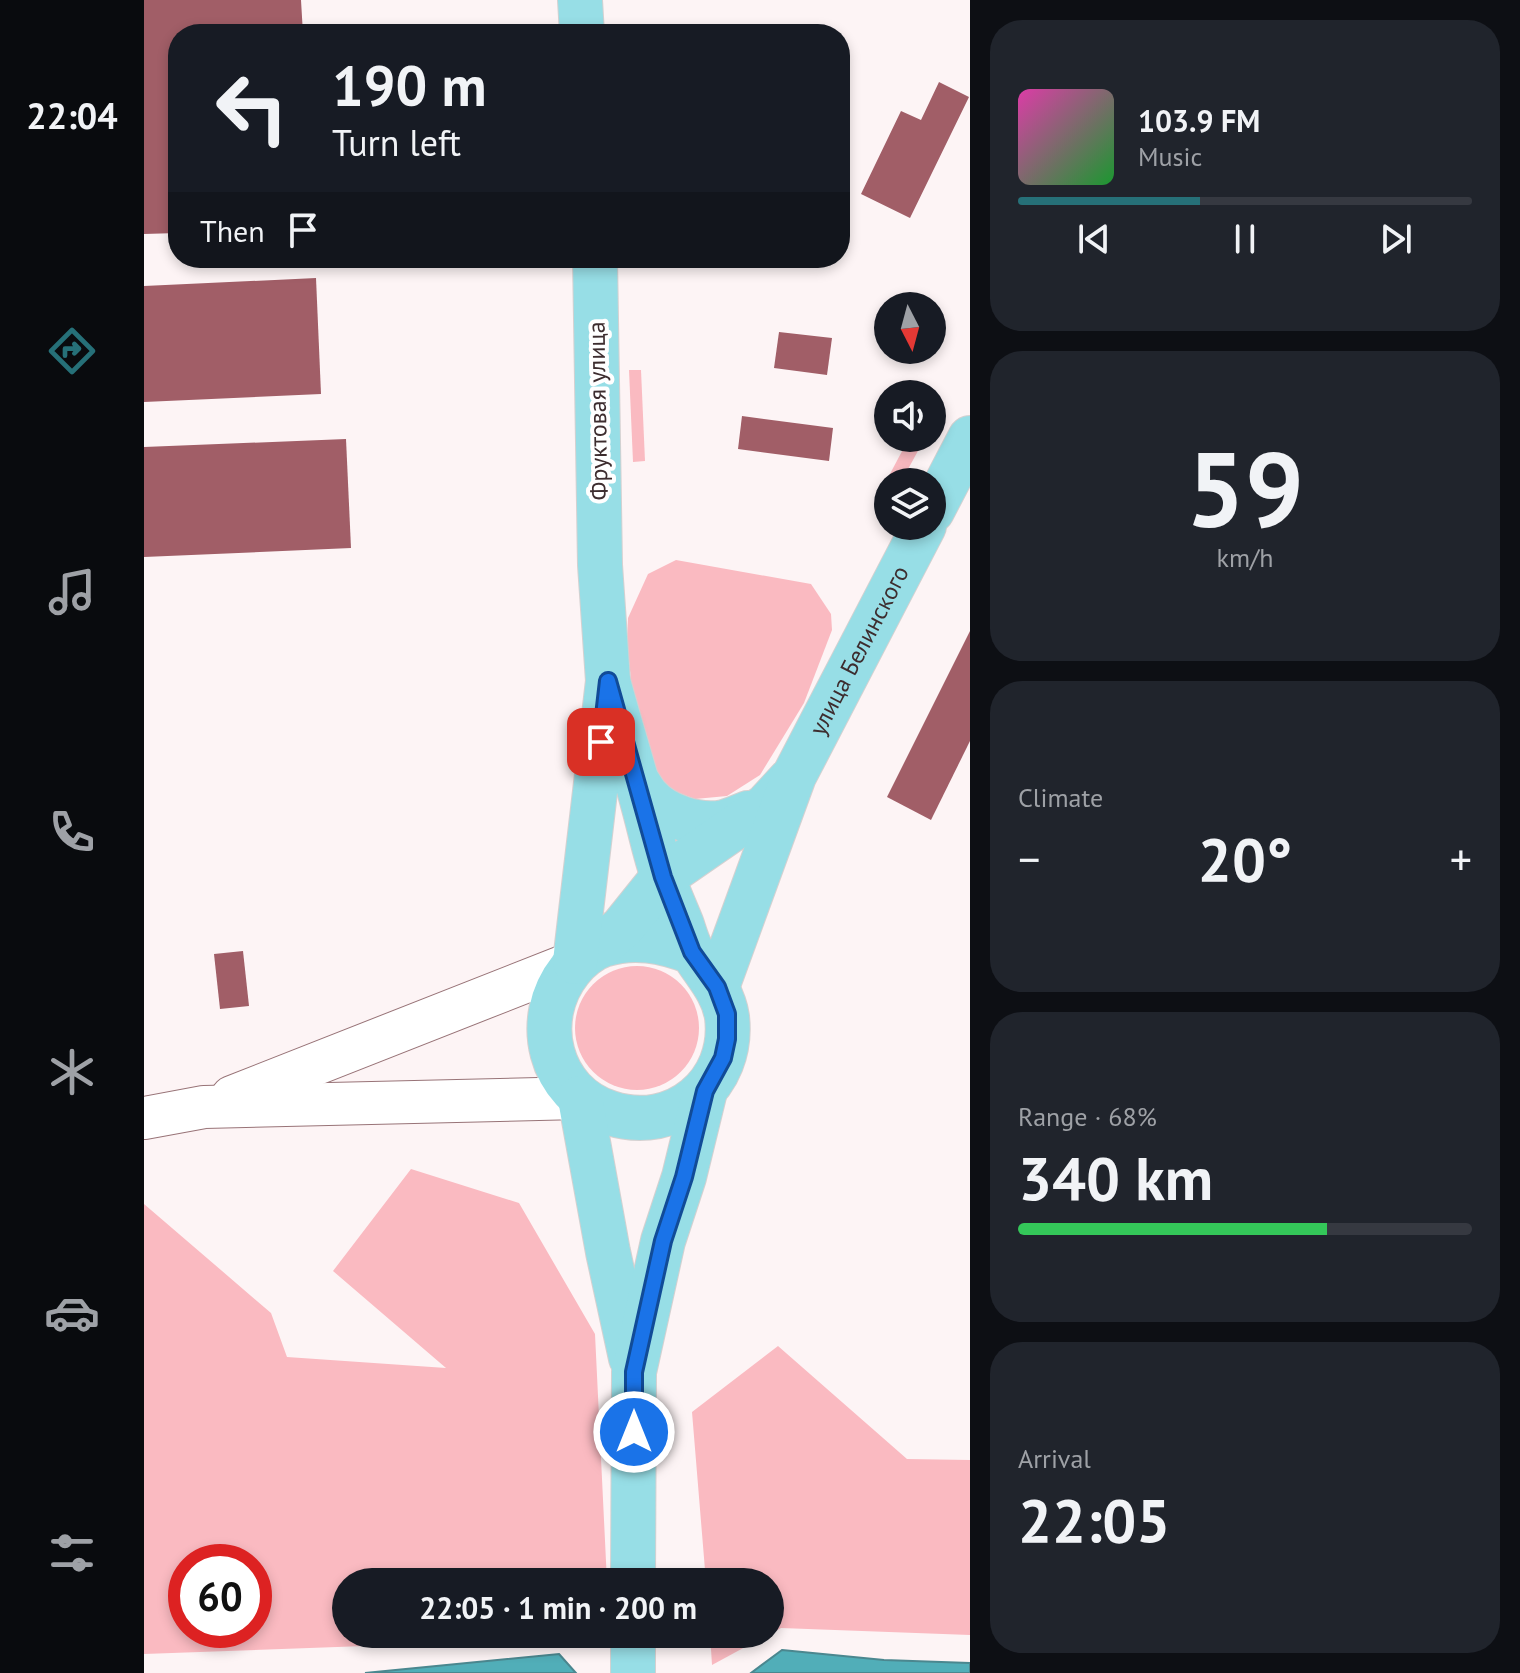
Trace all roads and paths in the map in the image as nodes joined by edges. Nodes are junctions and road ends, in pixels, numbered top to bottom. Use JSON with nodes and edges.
{"nodes":[{"id":1,"x":580,"y":0,"type":"edge"},
{"id":2,"x":581,"y":24,"type":"edge"},
{"id":3,"x":596,"y":268,"type":"edge"},
{"id":4,"x":970,"y":438,"type":"edge"},
{"id":5,"x":946,"y":484,"type":"edge"},
{"id":6,"x":916,"y":540,"type":"edge"},
{"id":7,"x":608,"y":681,"type":"junction"},
{"id":8,"x":636,"y":780,"type":"junction"},
{"id":9,"x":780,"y":791,"type":"junction"},
{"id":10,"x":663,"y":877,"type":"junction"},
{"id":11,"x":692,"y":952,"type":"junction"},
{"id":12,"x":588,"y":954,"type":"junction"},
{"id":13,"x":717,"y":987,"type":"junction"},
{"id":14,"x":705,"y":1091,"type":"junction"},
{"id":15,"x":580,"y":1098,"type":"junction"},
{"id":16,"x":204,"y":1107,"type":"junction"},
{"id":17,"x":144,"y":1118,"type":"edge"},
{"id":18,"x":634,"y":1372,"type":"junction"},
{"id":19,"x":633,"y":1568,"type":"edge"},
{"id":20,"x":633,"y":1648,"type":"edge"},
{"id":21,"x":633,"y":1673,"type":"edge"}],
"edges":[{"from":1,"to":2,"type":"main road"},
{"from":3,"to":7,"type":"main road","name":"Фруктовая улица"},
{"from":4,"to":5,"type":"main road"},
{"from":6,"to":9,"type":"main road","name":"улица Белинского"},
{"from":7,"to":8,"type":"main road"},
{"from":7,"to":12,"type":"main road"},
{"from":8,"to":9,"type":"main road"},
{"from":8,"to":10,"type":"main road"},
{"from":9,"to":10,"type":"main road","name":"улица Белинского"},
{"from":9,"to":13,"type":"main road","name":"улица Белинского"},
{"from":10,"to":11,"type":"main road"},
{"from":10,"to":12,"type":"main road","name":"улица Белинского"},
{"from":11,"to":12,"type":"main road"},
{"from":11,"to":13,"type":"main road"},
{"from":12,"to":15,"type":"main road"},
{"from":12,"to":16,"type":"main road"},
{"from":13,"to":14,"type":"main road"},
{"from":14,"to":15,"type":"main road"},
{"from":14,"to":18,"type":"main road"},
{"from":15,"to":16,"type":"main road"},
{"from":15,"to":18,"type":"main road"},
{"from":16,"to":17,"type":"main road"},
{"from":18,"to":19,"type":"main road"},
{"from":20,"to":21,"type":"main road"}]}
